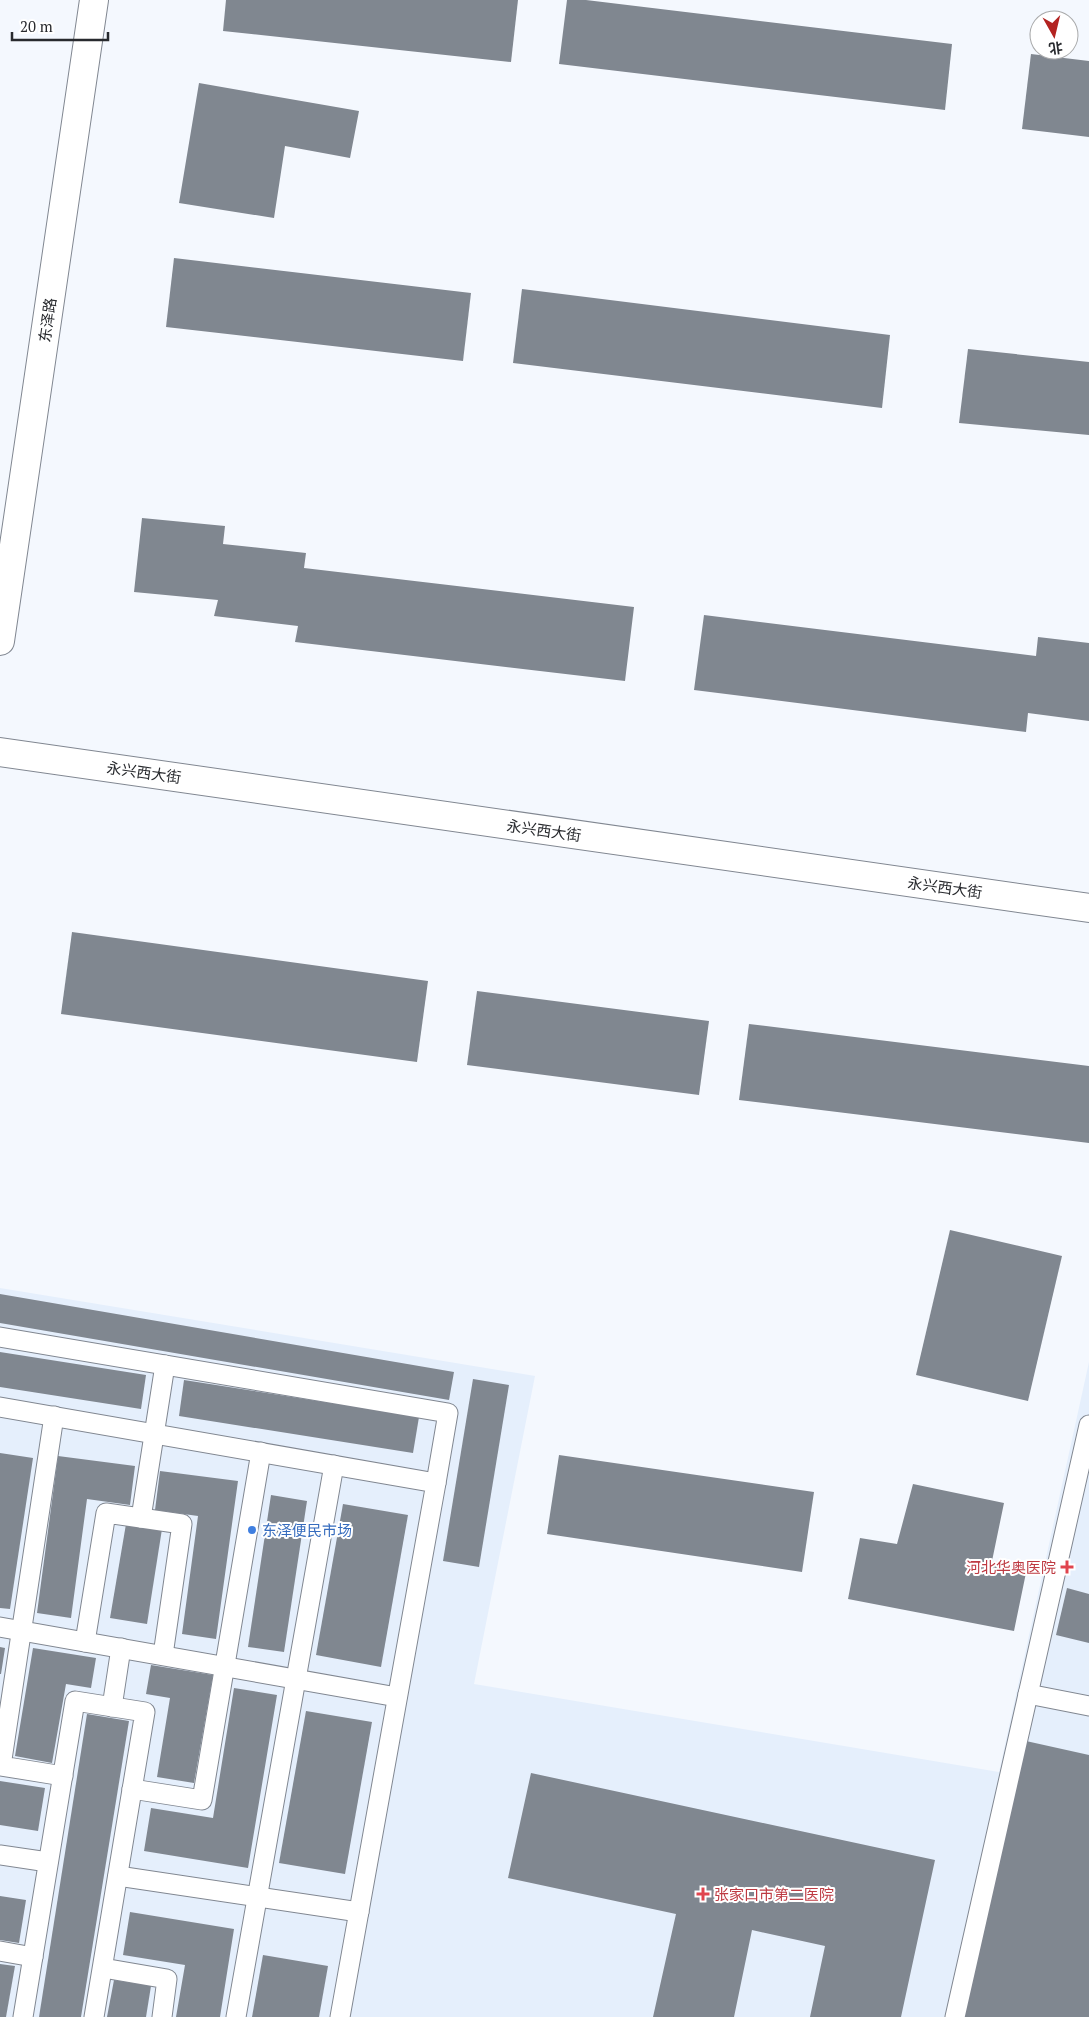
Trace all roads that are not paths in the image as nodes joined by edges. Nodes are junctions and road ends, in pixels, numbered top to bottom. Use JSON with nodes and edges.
{"nodes":[{"id":1,"x":94,"y":0,"type":"edge"},
{"id":2,"x":0,"y":640,"type":"edge"},
{"id":3,"x":0,"y":752,"type":"edge"},
{"id":4,"x":1089,"y":908,"type":"edge"},
{"id":5,"x":0,"y":1337,"type":"edge"},
{"id":6,"x":165,"y":1365,"type":"junction"},
{"id":7,"x":0,"y":1407,"type":"edge"},
{"id":8,"x":54,"y":1416,"type":"junction"},
{"id":9,"x":1089,"y":1425,"type":"edge"},
{"id":10,"x":154,"y":1434,"type":"junction"},
{"id":11,"x":261,"y":1452,"type":"junction"},
{"id":12,"x":334,"y":1465,"type":"junction"},
{"id":13,"x":436,"y":1483,"type":"junction"},
{"id":14,"x":142,"y":1518,"type":"junction"},
{"id":15,"x":0,"y":1627,"type":"edge"},
{"id":16,"x":22,"y":1631,"type":"junction"},
{"id":17,"x":85,"y":1642,"type":"junction"},
{"id":18,"x":121,"y":1648,"type":"junction"},
{"id":19,"x":163,"y":1655,"type":"junction"},
{"id":20,"x":226,"y":1666,"type":"junction"},
{"id":21,"x":296,"y":1679,"type":"junction"},
{"id":22,"x":1028,"y":1694,"type":"junction"},
{"id":23,"x":397,"y":1696,"type":"junction"},
{"id":24,"x":1089,"y":1706,"type":"edge"},
{"id":25,"x":112,"y":1707,"type":"junction"},
{"id":26,"x":63,"y":1776,"type":"junction"},
{"id":27,"x":132,"y":1789,"type":"junction"},
{"id":28,"x":0,"y":1855,"type":"edge"},
{"id":29,"x":48,"y":1862,"type":"junction"},
{"id":30,"x":118,"y":1876,"type":"junction"},
{"id":31,"x":258,"y":1897,"type":"junction"},
{"id":32,"x":359,"y":1912,"type":"junction"},
{"id":33,"x":0,"y":1951,"type":"edge"},
{"id":34,"x":33,"y":1957,"type":"junction"},
{"id":35,"x":103,"y":1968,"type":"junction"},
{"id":36,"x":23,"y":2017,"type":"edge"},
{"id":37,"x":94,"y":2017,"type":"edge"},
{"id":38,"x":162,"y":2017,"type":"edge"},
{"id":39,"x":236,"y":2017,"type":"edge"},
{"id":40,"x":340,"y":2017,"type":"edge"},
{"id":41,"x":955,"y":2017,"type":"edge"}],
"edges":[{"from":1,"to":2,"type":"main road","name":"东泽路"},
{"from":3,"to":4,"type":"main road","name":"永兴西大街"},
{"from":5,"to":6,"type":"lane"},
{"from":6,"to":10,"type":"lane"},
{"from":6,"to":13,"type":"lane"},
{"from":7,"to":8,"type":"lane"},
{"from":8,"to":10,"type":"lane"},
{"from":8,"to":16,"type":"lane"},
{"from":9,"to":22,"type":"lane"},
{"from":10,"to":11,"type":"lane"},
{"from":10,"to":14,"type":"lane"},
{"from":11,"to":12,"type":"lane"},
{"from":11,"to":20,"type":"lane"},
{"from":12,"to":13,"type":"lane"},
{"from":12,"to":21,"type":"lane"},
{"from":13,"to":23,"type":"lane"},
{"from":14,"to":17,"type":"lane"},
{"from":14,"to":19,"type":"lane"},
{"from":15,"to":16,"type":"lane"},
{"from":16,"to":17,"type":"lane"},
{"from":16,"to":26,"type":"lane"},
{"from":17,"to":18,"type":"lane"},
{"from":18,"to":19,"type":"lane"},
{"from":18,"to":25,"type":"lane"},
{"from":19,"to":20,"type":"lane"},
{"from":20,"to":21,"type":"lane"},
{"from":20,"to":27,"type":"lane"},
{"from":21,"to":23,"type":"lane"},
{"from":21,"to":31,"type":"lane"},
{"from":22,"to":24,"type":"lane"},
{"from":22,"to":41,"type":"lane"},
{"from":23,"to":32,"type":"lane"},
{"from":25,"to":26,"type":"lane"},
{"from":25,"to":27,"type":"lane"},
{"from":26,"to":29,"type":"lane"},
{"from":27,"to":30,"type":"lane"},
{"from":28,"to":29,"type":"lane"},
{"from":29,"to":34,"type":"lane"},
{"from":30,"to":31,"type":"lane"},
{"from":30,"to":35,"type":"lane"},
{"from":31,"to":32,"type":"lane"},
{"from":31,"to":39,"type":"lane"},
{"from":32,"to":40,"type":"lane"},
{"from":33,"to":34,"type":"lane"},
{"from":34,"to":36,"type":"lane"},
{"from":35,"to":37,"type":"lane"},
{"from":35,"to":38,"type":"lane"}]}
